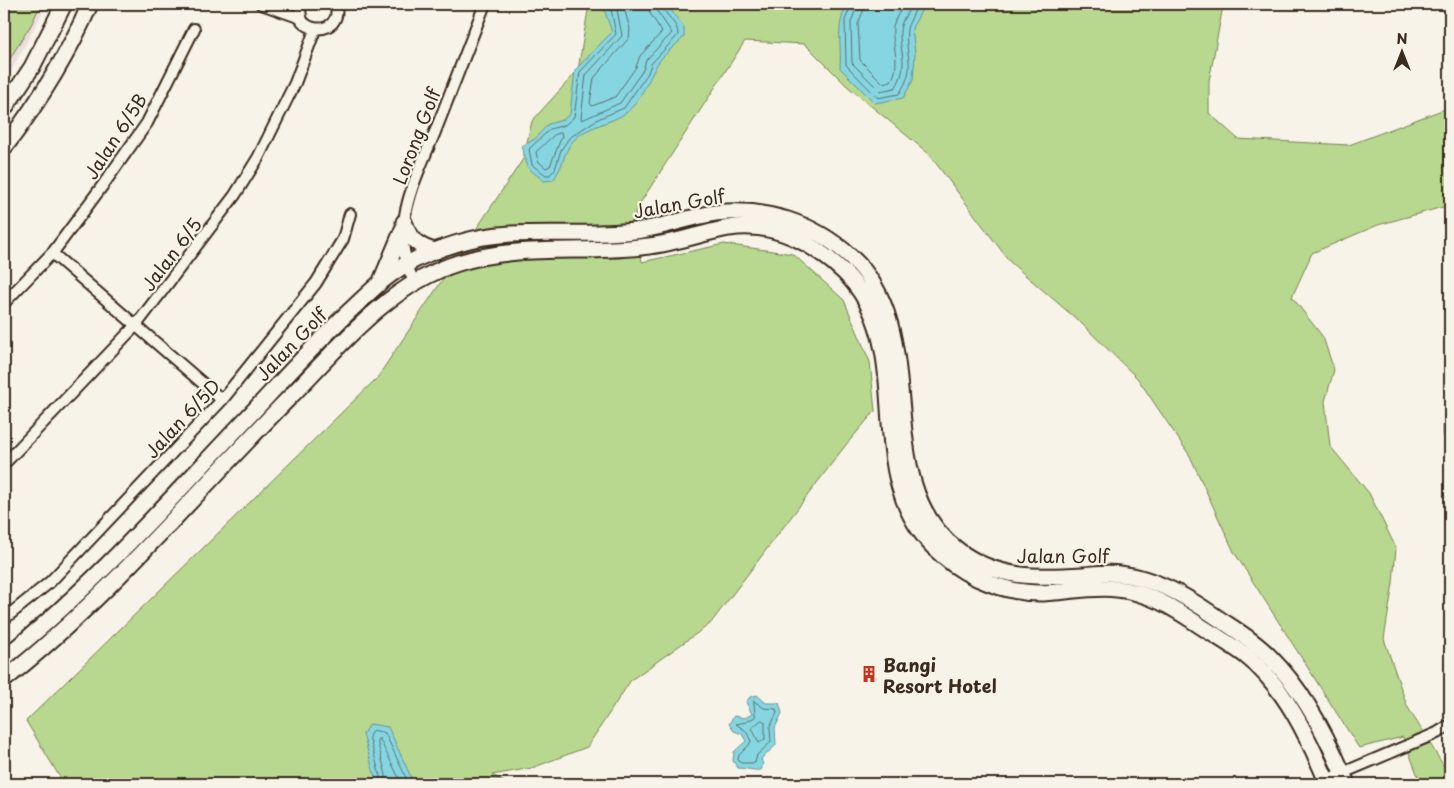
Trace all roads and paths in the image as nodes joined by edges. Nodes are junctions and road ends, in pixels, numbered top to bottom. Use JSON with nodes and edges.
{"nodes":[{"id":1,"x":64,"y":4,"type":"edge"},
{"id":2,"x":90,"y":4,"type":"edge"},
{"id":3,"x":94,"y":4,"type":"edge"},
{"id":4,"x":261,"y":4,"type":"edge"},
{"id":5,"x":302,"y":4,"type":"edge"},
{"id":6,"x":335,"y":4,"type":"edge"},
{"id":7,"x":485,"y":4,"type":"edge"},
{"id":8,"x":301,"y":18,"type":"junction"},
{"id":9,"x":194,"y":29,"type":"dead end"},
{"id":10,"x":315,"y":30,"type":"junction"},
{"id":11,"x":76,"y":36,"type":"junction"},
{"id":12,"x":4,"y":109,"type":"edge"},
{"id":13,"x":4,"y":148,"type":"edge"},
{"id":14,"x":350,"y":214,"type":"dead end"},
{"id":15,"x":404,"y":226,"type":"junction"},
{"id":16,"x":436,"y":251,"type":"junction"},
{"id":17,"x":52,"y":253,"type":"junction"},
{"id":18,"x":405,"y":264,"type":"junction"},
{"id":19,"x":381,"y":282,"type":"junction"},
{"id":20,"x":414,"y":282,"type":"junction"},
{"id":21,"x":4,"y":303,"type":"edge"},
{"id":22,"x":137,"y":324,"type":"junction"},
{"id":23,"x":222,"y":400,"type":"junction"},
{"id":24,"x":1450,"y":417,"type":"edge"},
{"id":25,"x":1450,"y":434,"type":"edge"},
{"id":26,"x":4,"y":464,"type":"edge"},
{"id":27,"x":94,"y":578,"type":"junction"},
{"id":28,"x":108,"y":589,"type":"junction"},
{"id":29,"x":4,"y":619,"type":"edge"},
{"id":30,"x":4,"y":658,"type":"edge"},
{"id":31,"x":4,"y":680,"type":"edge"},
{"id":32,"x":1291,"y":680,"type":"junction"},
{"id":33,"x":1277,"y":688,"type":"junction"},
{"id":34,"x":1450,"y":725,"type":"edge"},
{"id":35,"x":1344,"y":778,"type":"edge"},
{"id":36,"x":1327,"y":782,"type":"edge"}],
"edges":[{"from":1,"to":12,"type":"street"},
{"from":2,"to":11,"type":"street"},
{"from":3,"to":11,"type":"street"},
{"from":4,"to":8,"type":"street"},
{"from":5,"to":8,"type":"street"},
{"from":6,"to":10,"type":"street"},
{"from":7,"to":15,"type":"street","name":"Lorong Golf"},
{"from":8,"to":10,"type":"street"},
{"from":9,"to":17,"type":"street","name":"Jalan 6/5B"},
{"from":10,"to":22,"type":"street","name":"Jalan 6/5"},
{"from":11,"to":13,"type":"street"},
{"from":14,"to":23,"type":"street","name":"Jalan 6/5D"},
{"from":15,"to":16,"type":"street"},
{"from":15,"to":18,"type":"street","name":"Lorong Golf"},
{"from":15,"to":19,"type":"street"},
{"from":16,"to":18,"type":"street","name":"Jalan Golf"},
{"from":16,"to":32,"type":"street","name":"Jalan Golf"},
{"from":17,"to":21,"type":"street","name":"Jalan 6/5B"},
{"from":17,"to":22,"type":"street"},
{"from":18,"to":19,"type":"street","name":"Jalan Golf"},
{"from":18,"to":20,"type":"street","name":"Lorong Golf"},
{"from":19,"to":27,"type":"street","name":"Jalan Golf"},
{"from":20,"to":28,"type":"street","name":"Jalan Golf"},
{"from":20,"to":33,"type":"street","name":"Jalan Golf"},
{"from":22,"to":23,"type":"street"},
{"from":22,"to":26,"type":"street","name":"Jalan 6/5"},
{"from":23,"to":29,"type":"street","name":"Jalan 6/5D"},
{"from":24,"to":25,"type":"street"},
{"from":27,"to":28,"type":"street"},
{"from":27,"to":30,"type":"street","name":"Jalan Golf"},
{"from":28,"to":31,"type":"street","name":"Jalan Golf"},
{"from":32,"to":33,"type":"street"},
{"from":32,"to":35,"type":"street","name":"Jalan Golf"},
{"from":33,"to":36,"type":"street","name":"Jalan Golf"},
{"from":34,"to":35,"type":"street"},
{"from":35,"to":36,"type":"street"}]}
